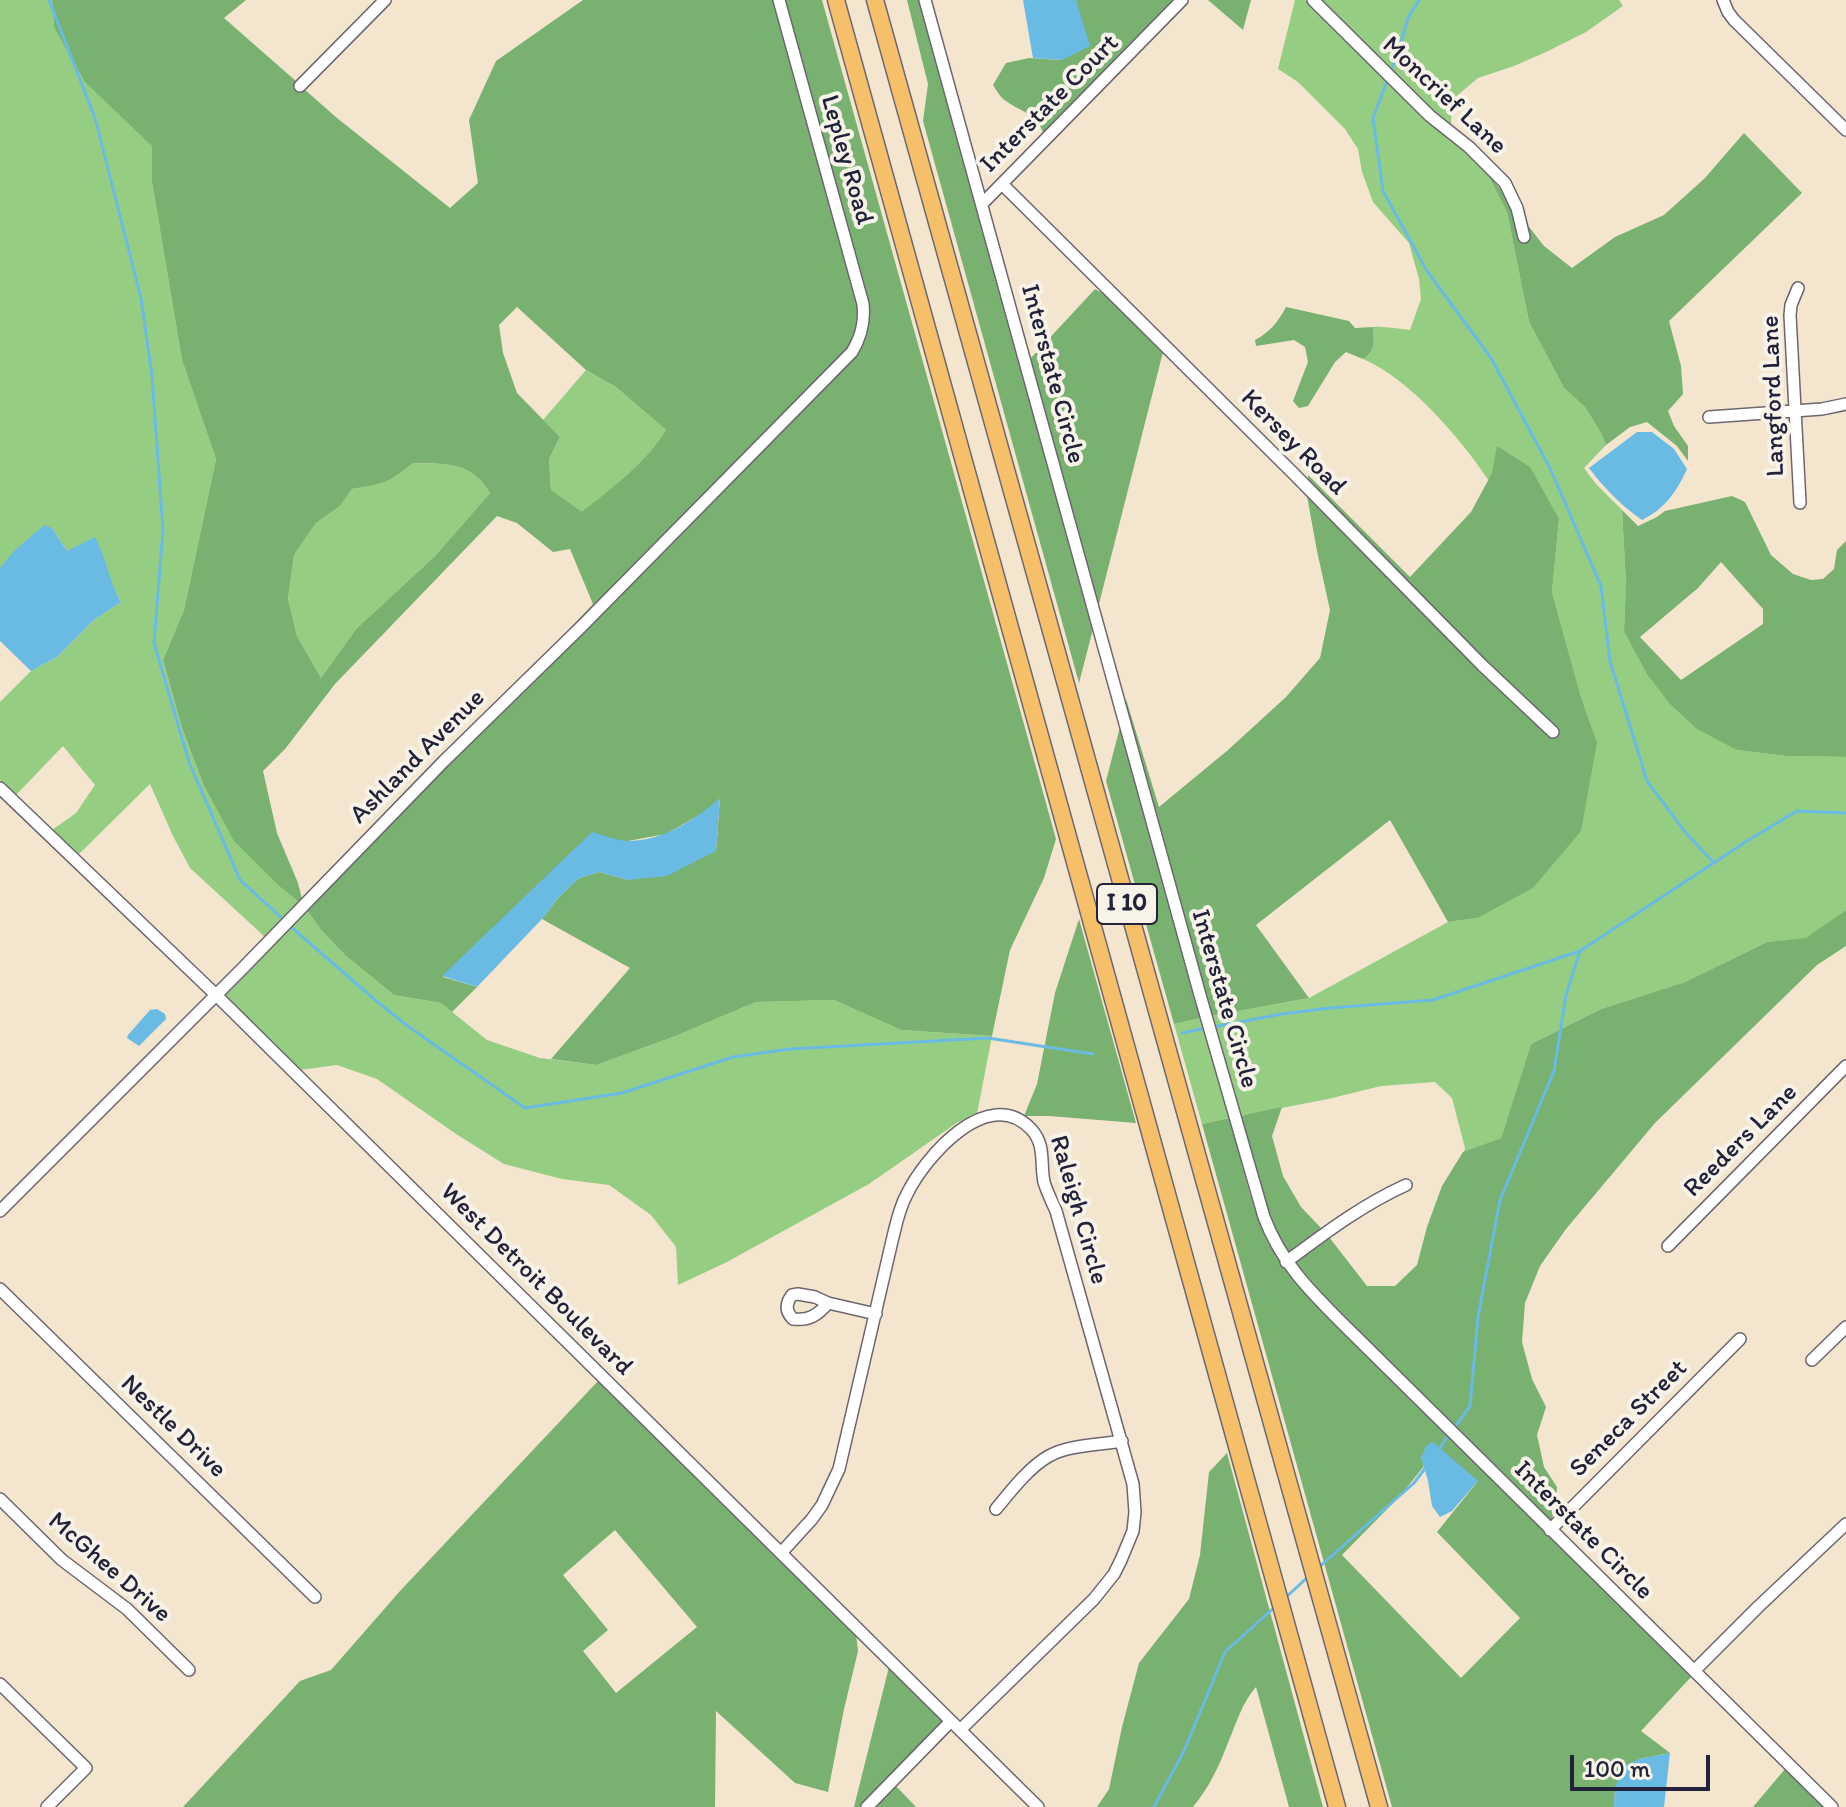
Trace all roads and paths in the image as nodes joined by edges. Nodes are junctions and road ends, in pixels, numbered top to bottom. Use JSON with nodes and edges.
{"nodes":[{"id":1,"x":385,"y":0,"type":"edge"},
{"id":2,"x":779,"y":0,"type":"edge"},
{"id":3,"x":836,"y":0,"type":"edge"},
{"id":4,"x":875,"y":0,"type":"edge"},
{"id":5,"x":925,"y":0,"type":"edge"},
{"id":6,"x":1182,"y":0,"type":"edge"},
{"id":7,"x":1313,"y":0,"type":"edge"},
{"id":8,"x":1723,"y":0,"type":"edge"},
{"id":9,"x":300,"y":86,"type":"dead end"},
{"id":10,"x":1846,"y":130,"type":"edge"},
{"id":11,"x":1002,"y":184,"type":"junction"},
{"id":12,"x":982,"y":204,"type":"junction"},
{"id":13,"x":1524,"y":237,"type":"dead end"},
{"id":14,"x":1798,"y":288,"type":"dead end"},
{"id":15,"x":862,"y":332,"type":"joint"},
{"id":16,"x":1846,"y":404,"type":"edge"},
{"id":17,"x":1795,"y":410,"type":"junction"},
{"id":18,"x":1709,"y":417,"type":"dead end"},
{"id":19,"x":1800,"y":503,"type":"dead end"},
{"id":20,"x":1553,"y":732,"type":"dead end"},
{"id":21,"x":0,"y":788,"type":"edge"},
{"id":22,"x":215,"y":994,"type":"junction"},
{"id":23,"x":1846,"y":1066,"type":"edge"},
{"id":24,"x":1406,"y":1185,"type":"dead end"},
{"id":25,"x":0,"y":1211,"type":"edge"},
{"id":26,"x":1668,"y":1246,"type":"dead end"},
{"id":27,"x":1286,"y":1262,"type":"junction"},
{"id":28,"x":0,"y":1289,"type":"edge"},
{"id":29,"x":828,"y":1303,"type":"dead end"},
{"id":30,"x":876,"y":1314,"type":"junction"},
{"id":31,"x":1846,"y":1327,"type":"edge"},
{"id":32,"x":1740,"y":1339,"type":"dead end"},
{"id":33,"x":1812,"y":1360,"type":"dead end"},
{"id":34,"x":1122,"y":1441,"type":"junction"},
{"id":35,"x":0,"y":1499,"type":"edge"},
{"id":36,"x":996,"y":1509,"type":"dead end"},
{"id":37,"x":1846,"y":1524,"type":"edge"},
{"id":38,"x":1550,"y":1530,"type":"junction"},
{"id":39,"x":781,"y":1553,"type":"junction"},
{"id":40,"x":315,"y":1597,"type":"dead end"},
{"id":41,"x":189,"y":1670,"type":"dead end"},
{"id":42,"x":1694,"y":1671,"type":"junction"},
{"id":43,"x":0,"y":1684,"type":"edge"},
{"id":44,"x":956,"y":1725,"type":"junction"},
{"id":45,"x":47,"y":1807,"type":"edge"},
{"id":46,"x":867,"y":1807,"type":"edge"},
{"id":47,"x":1038,"y":1807,"type":"edge"},
{"id":48,"x":1337,"y":1807,"type":"edge"},
{"id":49,"x":1379,"y":1807,"type":"edge"},
{"id":50,"x":1832,"y":1807,"type":"edge"}],
"edges":[{"from":1,"to":9,"type":"street"},
{"from":2,"to":15,"type":"street","name":"Lepley Road"},
{"from":3,"to":48,"type":"highway","number":"I 10"},
{"from":4,"to":49,"type":"highway","number":"I 10"},
{"from":5,"to":12,"type":"street","name":"Interstate Circle"},
{"from":6,"to":11,"type":"street","name":"Interstate Court"},
{"from":7,"to":13,"type":"street","name":"Moncrief Lane"},
{"from":8,"to":10,"type":"street"},
{"from":11,"to":12,"type":"street","name":"Interstate Court"},
{"from":11,"to":20,"type":"street","name":"Kersey Road"},
{"from":12,"to":27,"type":"street","name":"Interstate Circle"},
{"from":14,"to":17,"type":"street","name":"Langford Lane"},
{"from":15,"to":22,"type":"street","name":"Ashland Avenue"},
{"from":16,"to":17,"type":"street"},
{"from":17,"to":18,"type":"street"},
{"from":17,"to":19,"type":"street","name":"Langford Lane"},
{"from":21,"to":22,"type":"street","name":"West Detroit Boulevard"},
{"from":22,"to":25,"type":"street","name":"Ashland Avenue"},
{"from":22,"to":39,"type":"street","name":"West Detroit Boulevard"},
{"from":23,"to":26,"type":"street","name":"Reeders Lane"},
{"from":24,"to":27,"type":"street"},
{"from":27,"to":38,"type":"street","name":"Interstate Circle"},
{"from":28,"to":40,"type":"street","name":"Nestle Drive"},
{"from":29,"to":30,"type":"street"},
{"from":30,"to":34,"type":"street","name":"Raleigh Circle"},
{"from":30,"to":39,"type":"street","name":"Raleigh Circle"},
{"from":31,"to":33,"type":"street"},
{"from":32,"to":38,"type":"street","name":"Seneca Street"},
{"from":34,"to":36,"type":"street"},
{"from":34,"to":44,"type":"street","name":"Raleigh Circle"},
{"from":35,"to":41,"type":"street","name":"McGhee Drive"},
{"from":37,"to":42,"type":"street"},
{"from":38,"to":42,"type":"street","name":"Interstate Circle"},
{"from":39,"to":44,"type":"street","name":"West Detroit Boulevard"},
{"from":42,"to":50,"type":"street","name":"Interstate Circle"},
{"from":43,"to":45,"type":"street"},
{"from":44,"to":46,"type":"street","name":"Raleigh Circle"},
{"from":44,"to":47,"type":"street","name":"West Detroit Boulevard"}]}
